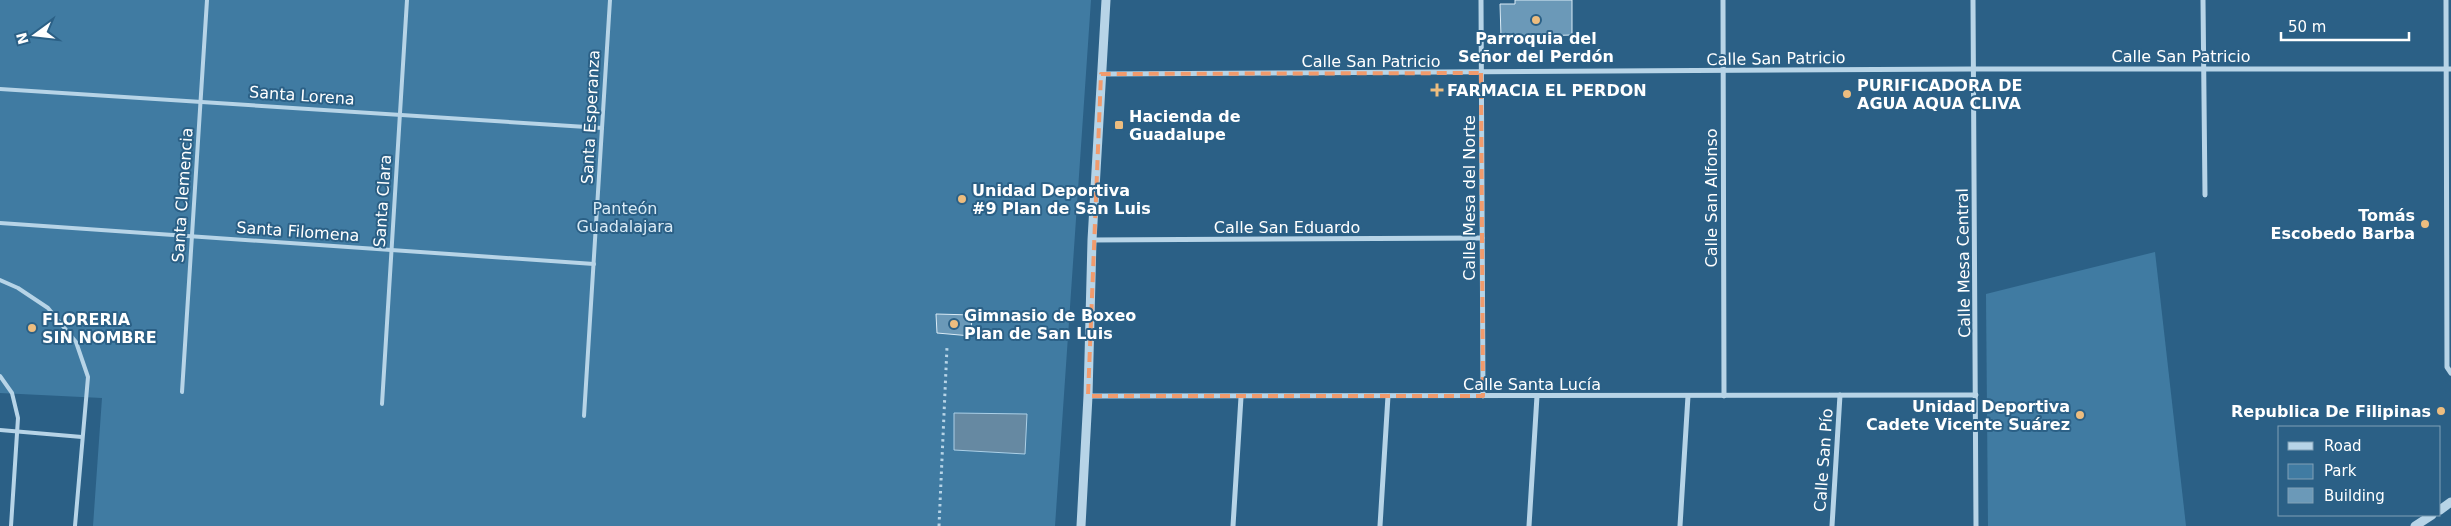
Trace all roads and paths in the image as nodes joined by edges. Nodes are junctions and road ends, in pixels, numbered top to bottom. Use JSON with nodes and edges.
{"nodes":[{"id":1,"x":207,"y":0,"type":"edge"},
{"id":2,"x":407,"y":0,"type":"edge"},
{"id":3,"x":610,"y":0,"type":"edge"},
{"id":4,"x":1106,"y":0,"type":"edge"},
{"id":5,"x":1481,"y":0,"type":"edge"},
{"id":6,"x":1723,"y":0,"type":"edge"},
{"id":7,"x":1973,"y":0,"type":"edge"},
{"id":8,"x":2203,"y":0,"type":"edge"},
{"id":9,"x":2446,"y":0,"type":"edge"},
{"id":10,"x":1973,"y":69,"type":"junction"},
{"id":11,"x":2203,"y":69,"type":"junction"},
{"id":12,"x":2449,"y":69,"type":"edge"},
{"id":13,"x":1723,"y":71,"type":"junction"},
{"id":14,"x":1101,"y":74,"type":"junction"},
{"id":15,"x":1481,"y":74,"type":"junction"},
{"id":16,"x":0,"y":89,"type":"edge"},
{"id":17,"x":200,"y":101,"type":"junction"},
{"id":18,"x":400,"y":114,"type":"junction"},
{"id":19,"x":602,"y":128,"type":"junction"},
{"id":20,"x":2205,"y":195,"type":"dead end"},
{"id":21,"x":0,"y":222,"type":"edge"},
{"id":22,"x":192,"y":236,"type":"junction"},
{"id":23,"x":1482,"y":238,"type":"junction"},
{"id":24,"x":1092,"y":240,"type":"junction"},
{"id":25,"x":391,"y":250,"type":"junction"},
{"id":26,"x":594,"y":264,"type":"junction"},
{"id":27,"x":0,"y":280,"type":"edge"},
{"id":28,"x":947,"y":347,"type":"dead end"},
{"id":29,"x":2449,"y":367,"type":"edge"},
{"id":30,"x":2451,"y":373,"type":"edge"},
{"id":31,"x":0,"y":376,"type":"edge"},
{"id":32,"x":182,"y":392,"type":"dead end"},
{"id":33,"x":1840,"y":395,"type":"junction"},
{"id":34,"x":1976,"y":395,"type":"junction"},
{"id":35,"x":1088,"y":396,"type":"junction"},
{"id":36,"x":1388,"y":396,"type":"junction"},
{"id":37,"x":1483,"y":396,"type":"junction"},
{"id":38,"x":1537,"y":396,"type":"junction"},
{"id":39,"x":1688,"y":396,"type":"junction"},
{"id":40,"x":1724,"y":396,"type":"junction"},
{"id":41,"x":1241,"y":397,"type":"junction"},
{"id":42,"x":382,"y":404,"type":"dead end"},
{"id":43,"x":584,"y":416,"type":"dead end"},
{"id":44,"x":0,"y":430,"type":"edge"},
{"id":45,"x":17,"y":431,"type":"junction"},
{"id":46,"x":82,"y":436,"type":"junction"},
{"id":47,"x":2430,"y":516,"type":"edge"},
{"id":48,"x":10,"y":526,"type":"edge"},
{"id":49,"x":75,"y":526,"type":"edge"},
{"id":50,"x":940,"y":526,"type":"edge"},
{"id":51,"x":1081,"y":526,"type":"edge"},
{"id":52,"x":1233,"y":526,"type":"edge"},
{"id":53,"x":1380,"y":526,"type":"edge"},
{"id":54,"x":1529,"y":526,"type":"edge"},
{"id":55,"x":1680,"y":526,"type":"edge"},
{"id":56,"x":1832,"y":526,"type":"edge"},
{"id":57,"x":1976,"y":526,"type":"edge"},
{"id":58,"x":2415,"y":526,"type":"edge"}],
"edges":[{"from":1,"to":17,"type":"lane","name":"Santa Clemencia"},
{"from":2,"to":18,"type":"lane","name":"Santa Clara"},
{"from":3,"to":19,"type":"lane","name":"Santa Esperanza"},
{"from":4,"to":14,"type":"street"},
{"from":5,"to":15,"type":"street","name":"Calle Mesa del Norte"},
{"from":6,"to":13,"type":"street","name":"Calle San Alfonso"},
{"from":7,"to":10,"type":"street","name":"Calle Mesa Central"},
{"from":8,"to":11,"type":"street"},
{"from":9,"to":12,"type":"street"},
{"from":10,"to":11,"type":"street","name":"Calle San Patricio"},
{"from":10,"to":13,"type":"street","name":"Calle San Patricio"},
{"from":10,"to":34,"type":"street","name":"Calle Mesa Central"},
{"from":11,"to":12,"type":"street","name":"Calle San Patricio"},
{"from":11,"to":20,"type":"street"},
{"from":12,"to":29,"type":"street"},
{"from":13,"to":15,"type":"street","name":"Calle San Patricio"},
{"from":13,"to":40,"type":"street","name":"Calle San Alfonso"},
{"from":14,"to":15,"type":"street","name":"Calle San Patricio"},
{"from":14,"to":24,"type":"street"},
{"from":15,"to":23,"type":"street","name":"Calle Mesa del Norte"},
{"from":16,"to":17,"type":"lane","name":"Santa Lorena"},
{"from":17,"to":18,"type":"lane","name":"Santa Lorena"},
{"from":17,"to":22,"type":"lane","name":"Santa Clemencia"},
{"from":18,"to":19,"type":"lane","name":"Santa Lorena"},
{"from":18,"to":25,"type":"lane","name":"Santa Clara"},
{"from":19,"to":26,"type":"lane","name":"Santa Esperanza"},
{"from":21,"to":22,"type":"lane","name":"Santa Filomena"},
{"from":22,"to":25,"type":"lane","name":"Santa Filomena"},
{"from":22,"to":32,"type":"lane","name":"Santa Clemencia"},
{"from":23,"to":24,"type":"street","name":"Calle San Eduardo"},
{"from":23,"to":37,"type":"street","name":"Calle Mesa del Norte"},
{"from":24,"to":35,"type":"street"},
{"from":25,"to":26,"type":"lane","name":"Santa Filomena"},
{"from":25,"to":42,"type":"lane","name":"Santa Clara"},
{"from":26,"to":43,"type":"lane","name":"Santa Esperanza"},
{"from":27,"to":46,"type":"lane"},
{"from":28,"to":50,"type":"path"},
{"from":29,"to":30,"type":"street"},
{"from":31,"to":45,"type":"lane"},
{"from":33,"to":34,"type":"street","name":"Calle Santa Lucía"},
{"from":33,"to":40,"type":"street","name":"Calle Santa Lucía"},
{"from":33,"to":56,"type":"street","name":"Calle San Pío"},
{"from":34,"to":57,"type":"street","name":"Calle Mesa Central"},
{"from":35,"to":41,"type":"street","name":"Calle Santa Lucía"},
{"from":35,"to":51,"type":"street"},
{"from":36,"to":37,"type":"street","name":"Calle Santa Lucía"},
{"from":36,"to":41,"type":"street","name":"Calle Santa Lucía"},
{"from":36,"to":53,"type":"street"},
{"from":37,"to":38,"type":"street","name":"Calle Santa Lucía"},
{"from":38,"to":39,"type":"street","name":"Calle Santa Lucía"},
{"from":38,"to":54,"type":"street"},
{"from":39,"to":40,"type":"street","name":"Calle Santa Lucía"},
{"from":39,"to":55,"type":"street"},
{"from":41,"to":52,"type":"street"},
{"from":44,"to":45,"type":"lane"},
{"from":45,"to":46,"type":"lane"},
{"from":45,"to":48,"type":"lane"},
{"from":46,"to":49,"type":"lane"},
{"from":47,"to":58,"type":"street"}]}
